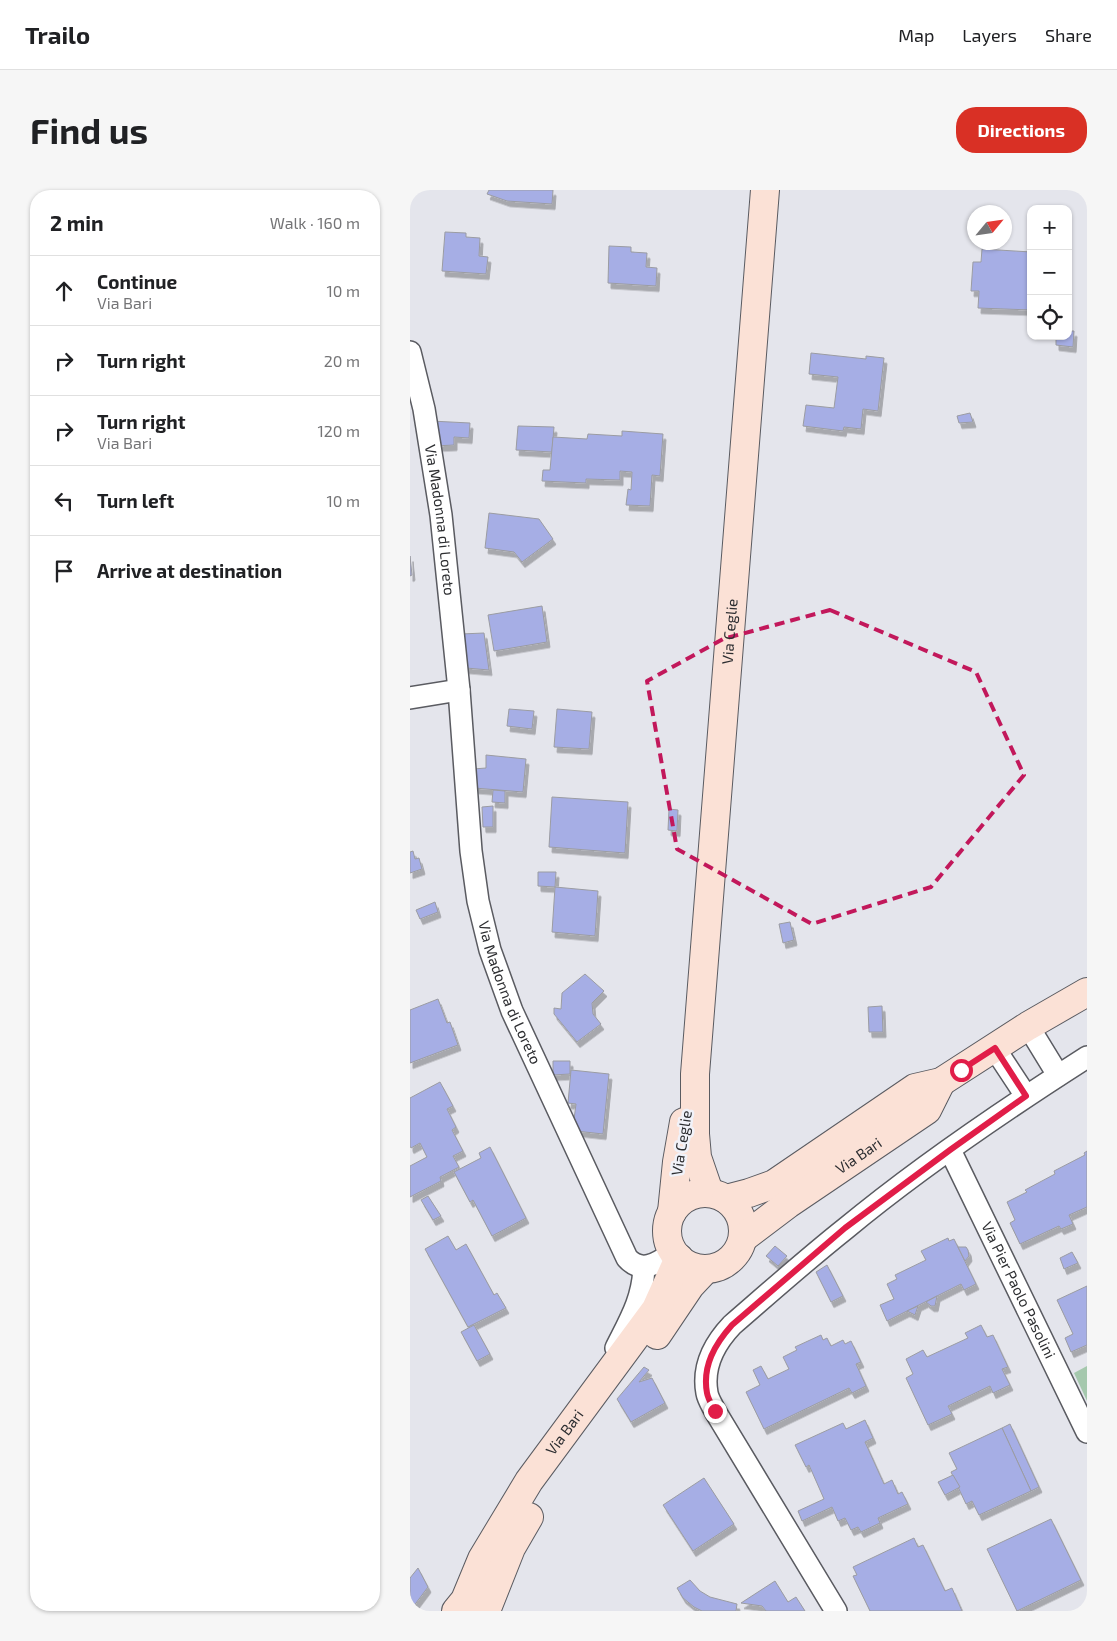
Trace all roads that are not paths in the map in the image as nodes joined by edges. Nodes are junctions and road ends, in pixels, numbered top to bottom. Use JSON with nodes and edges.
{"nodes":[{"id":1,"x":765,"y":190,"type":"edge"},
{"id":2,"x":410,"y":352,"type":"edge"},
{"id":3,"x":459,"y":690,"type":"junction"},
{"id":4,"x":410,"y":698,"type":"edge"},
{"id":5,"x":1087,"y":992,"type":"edge"},
{"id":6,"x":1028,"y":1026,"type":"junction"},
{"id":7,"x":995,"y":1048,"type":"junction"},
{"id":8,"x":1087,"y":1057,"type":"edge"},
{"id":9,"x":695,"y":1074,"type":"junction"},
{"id":10,"x":1058,"y":1075,"type":"junction"},
{"id":11,"x":941,"y":1082,"type":"junction"},
{"id":12,"x":1026,"y":1096,"type":"junction"},
{"id":13,"x":950,"y":1150,"type":"junction"},
{"id":14,"x":718,"y":1196,"type":"junction"},
{"id":15,"x":672,"y":1212,"type":"junction"},
{"id":16,"x":743,"y":1238,"type":"junction"},
{"id":17,"x":676,"y":1255,"type":"junction"},
{"id":18,"x":644,"y":1267,"type":"junction"},
{"id":19,"x":706,"y":1269,"type":"junction"},
{"id":20,"x":595,"y":1393,"type":"junction"},
{"id":21,"x":1087,"y":1432,"type":"edge"},
{"id":22,"x":456,"y":1611,"type":"edge"},
{"id":23,"x":486,"y":1611,"type":"edge"},
{"id":24,"x":836,"y":1611,"type":"edge"}],
"edges":[{"from":1,"to":9,"type":"main road","name":"Via Ceglie"},
{"from":2,"to":3,"type":"street","name":"Via Madonna di Loreto"},
{"from":3,"to":4,"type":"street"},
{"from":3,"to":18,"type":"street","name":"Via Madonna di Loreto"},
{"from":5,"to":6,"type":"main road","name":"Via Bari"},
{"from":6,"to":7,"type":"main road","name":"Via Bari"},
{"from":6,"to":10,"type":"street"},
{"from":7,"to":11,"type":"main road","name":"Via Bari"},
{"from":7,"to":12,"type":"street"},
{"from":8,"to":10,"type":"street"},
{"from":9,"to":14,"type":"main road","name":"Via Ceglie"},
{"from":9,"to":15,"type":"main road","name":"Via Ceglie"},
{"from":10,"to":12,"type":"street"},
{"from":11,"to":14,"type":"main road","name":"Via Bari"},
{"from":11,"to":16,"type":"main road","name":"Via Bari"},
{"from":12,"to":13,"type":"street"},
{"from":13,"to":21,"type":"street","name":"Via Pier Paolo Pasolini"},
{"from":13,"to":24,"type":"street"},
{"from":14,"to":15,"type":"main road"},
{"from":14,"to":16,"type":"main road"},
{"from":15,"to":17,"type":"main road"},
{"from":16,"to":19,"type":"main road"},
{"from":17,"to":18,"type":"street"},
{"from":17,"to":19,"type":"main road"},
{"from":17,"to":20,"type":"main road","name":"Via Bari"},
{"from":18,"to":20,"type":"street"},
{"from":19,"to":23,"type":"main road","name":"Via Bari"},
{"from":20,"to":22,"type":"main road","name":"Via Bari"}]}
